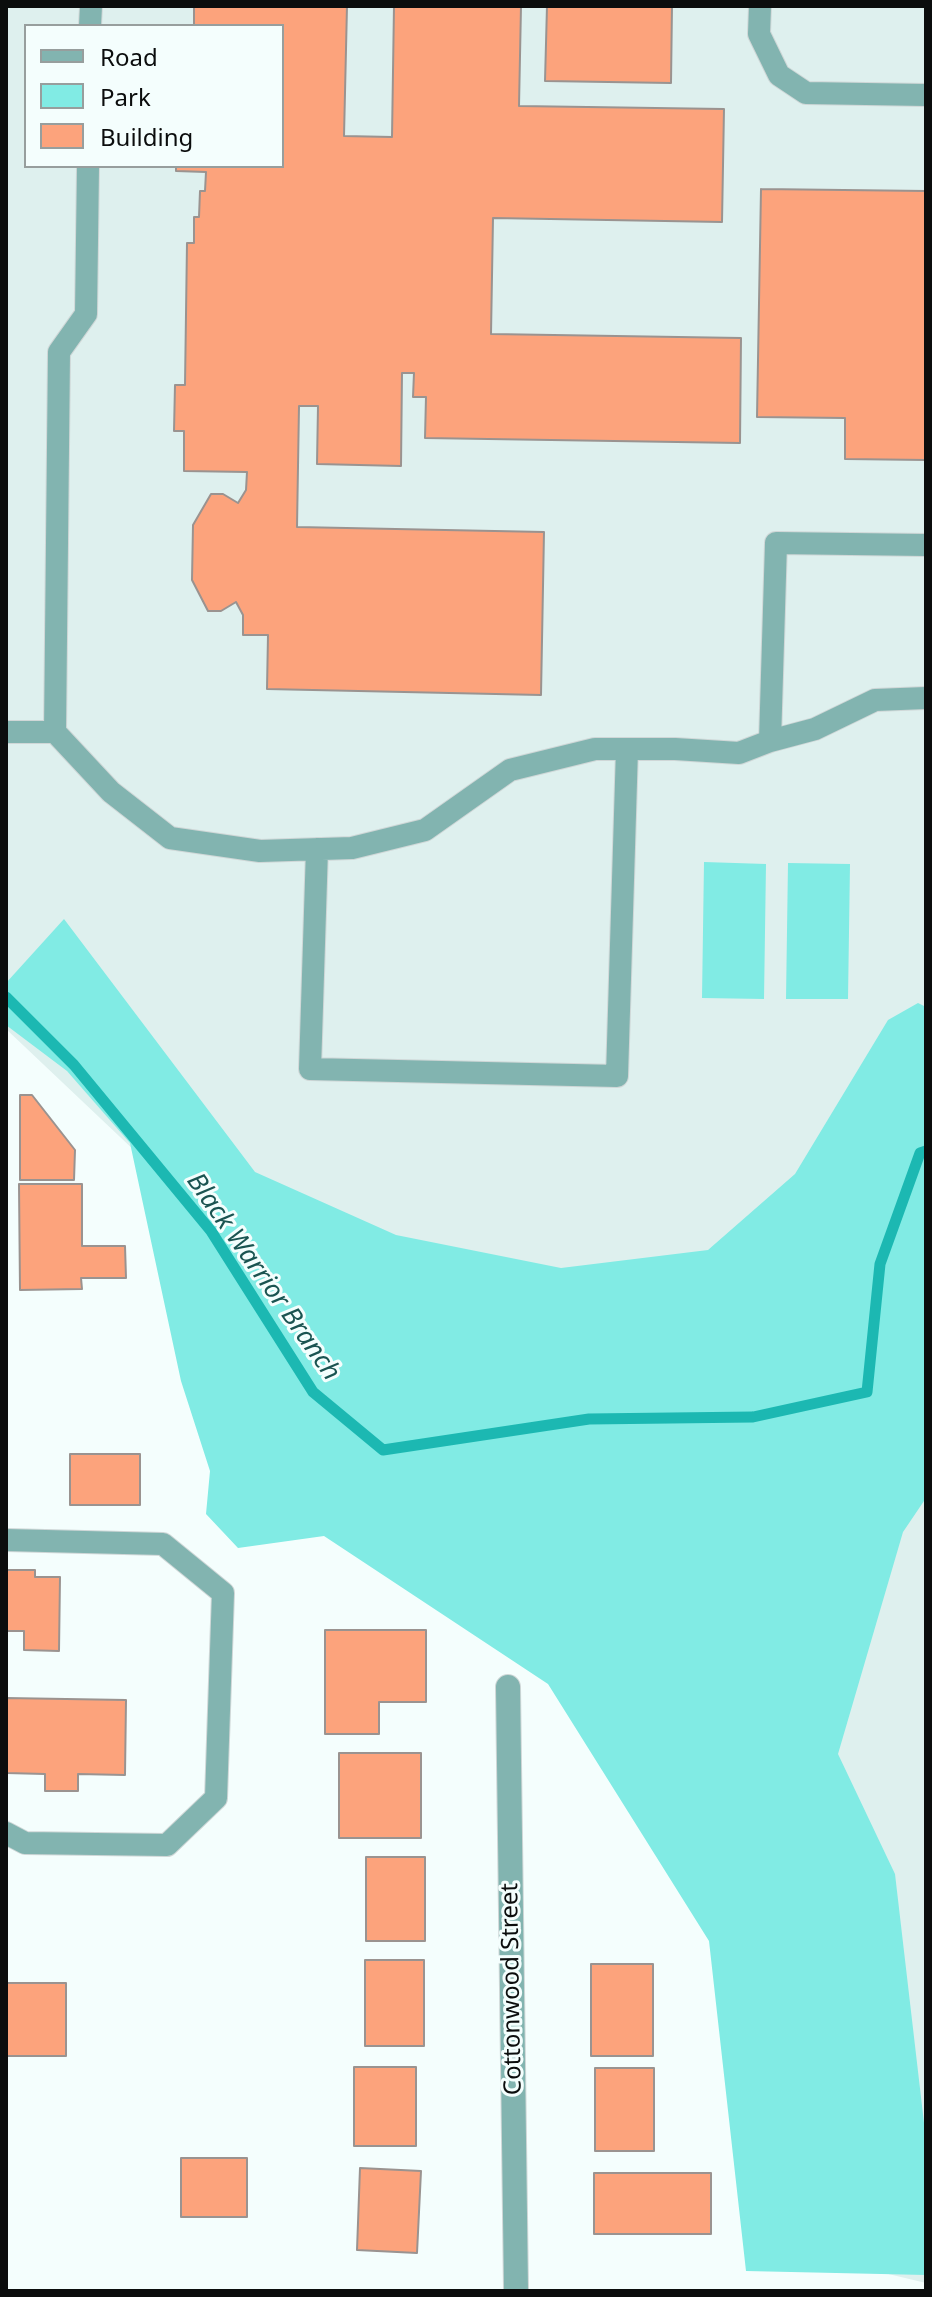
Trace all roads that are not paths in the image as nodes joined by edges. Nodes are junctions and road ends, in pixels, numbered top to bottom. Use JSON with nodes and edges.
{"nodes":[{"id":1,"x":760,"y":6,"type":"edge"},
{"id":2,"x":926,"y":95,"type":"edge"},
{"id":3,"x":88,"y":168,"type":"edge"},
{"id":4,"x":926,"y":545,"type":"edge"},
{"id":5,"x":926,"y":698,"type":"edge"},
{"id":6,"x":6,"y":732,"type":"edge"},
{"id":7,"x":55,"y":732,"type":"junction"},
{"id":8,"x":770,"y":741,"type":"junction"},
{"id":9,"x":627,"y":749,"type":"junction"},
{"id":10,"x":317,"y":849,"type":"junction"},
{"id":11,"x":6,"y":1540,"type":"edge"},
{"id":12,"x":508,"y":1687,"type":"dead end"},
{"id":13,"x":6,"y":1833,"type":"edge"},
{"id":14,"x":516,"y":2291,"type":"edge"}],
"edges":[{"from":1,"to":2,"type":"lane"},
{"from":3,"to":7,"type":"lane"},
{"from":4,"to":8,"type":"lane"},
{"from":5,"to":8,"type":"lane"},
{"from":6,"to":7,"type":"lane"},
{"from":7,"to":10,"type":"lane"},
{"from":8,"to":9,"type":"lane"},
{"from":9,"to":10,"type":"lane"},
{"from":9,"to":10,"type":"lane"},
{"from":11,"to":13,"type":"lane"},
{"from":12,"to":14,"type":"street","name":"Cottonwood Street"}]}
